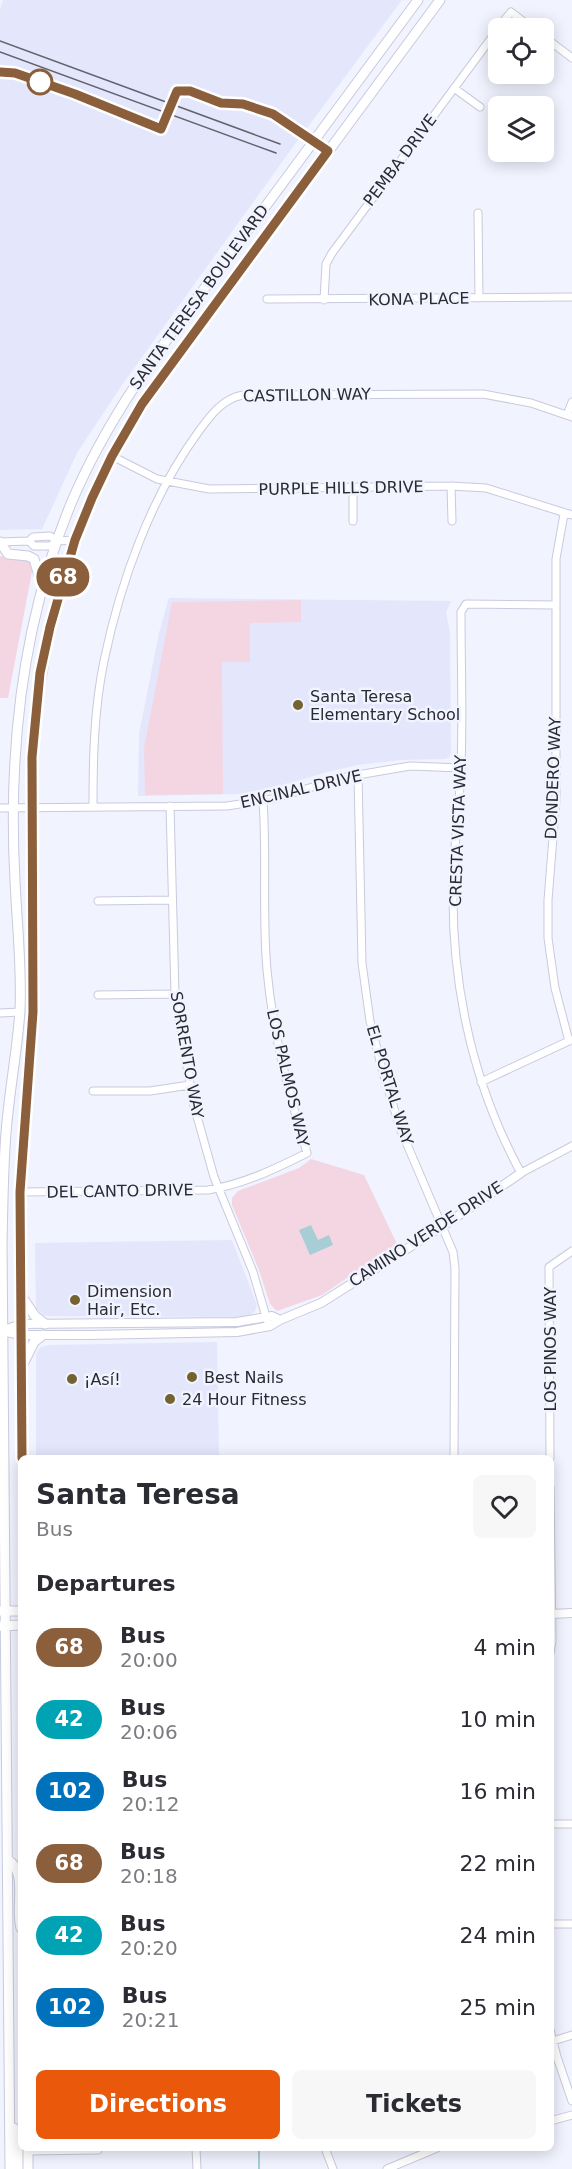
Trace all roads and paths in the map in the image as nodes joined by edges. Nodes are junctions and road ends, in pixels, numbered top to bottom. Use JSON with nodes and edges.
{"nodes":[{"id":1,"x":418,"y":0,"type":"edge"},
{"id":2,"x":440,"y":0,"type":"edge"},
{"id":3,"x":506,"y":18,"type":"edge"},
{"id":4,"x":519,"y":18,"type":"edge"},
{"id":5,"x":488,"y":42,"type":"edge"},
{"id":6,"x":554,"y":44,"type":"edge"},
{"id":7,"x":572,"y":58,"type":"edge"},
{"id":8,"x":454,"y":88,"type":"junction"},
{"id":9,"x":480,"y":107,"type":"dead end"},
{"id":10,"x":478,"y":213,"type":"dead end"},
{"id":11,"x":572,"y":297,"type":"edge"},
{"id":12,"x":479,"y":298,"type":"junction"},
{"id":13,"x":267,"y":299,"type":"dead end"},
{"id":14,"x":324,"y":300,"type":"junction"},
{"id":15,"x":572,"y":402,"type":"edge"},
{"id":16,"x":569,"y":416,"type":"edge"},
{"id":17,"x":112,"y":456,"type":"junction"},
{"id":18,"x":167,"y":482,"type":"junction"},
{"id":19,"x":451,"y":486,"type":"junction"},
{"id":20,"x":353,"y":488,"type":"junction"},
{"id":21,"x":568,"y":515,"type":"edge"},
{"id":22,"x":353,"y":520,"type":"dead end"},
{"id":23,"x":452,"y":520,"type":"dead end"},
{"id":24,"x":75,"y":540,"type":"junction"},
{"id":25,"x":57,"y":541,"type":"junction"},
{"id":26,"x":0,"y":542,"type":"edge"},
{"id":27,"x":42,"y":587,"type":"junction"},
{"id":28,"x":555,"y":605,"type":"junction"},
{"id":29,"x":461,"y":768,"type":"junction"},
{"id":30,"x":358,"y":775,"type":"junction"},
{"id":31,"x":263,"y":801,"type":"junction"},
{"id":32,"x":170,"y":806,"type":"junction"},
{"id":33,"x":14,"y":807,"type":"junction"},
{"id":34,"x":32,"y":807,"type":"junction"},
{"id":35,"x":93,"y":807,"type":"junction"},
{"id":36,"x":0,"y":808,"type":"edge"},
{"id":37,"x":171,"y":900,"type":"junction"},
{"id":38,"x":98,"y":901,"type":"dead end"},
{"id":39,"x":175,"y":994,"type":"junction"},
{"id":40,"x":98,"y":995,"type":"dead end"},
{"id":41,"x":20,"y":1012,"type":"junction"},
{"id":42,"x":0,"y":1013,"type":"edge"},
{"id":43,"x":571,"y":1040,"type":"edge"},
{"id":44,"x":481,"y":1082,"type":"junction"},
{"id":45,"x":190,"y":1084,"type":"junction"},
{"id":46,"x":93,"y":1092,"type":"dead end"},
{"id":47,"x":572,"y":1146,"type":"edge"},
{"id":48,"x":521,"y":1173,"type":"junction"},
{"id":49,"x":219,"y":1188,"type":"junction"},
{"id":50,"x":20,"y":1192,"type":"junction"},
{"id":51,"x":443,"y":1226,"type":"junction"},
{"id":52,"x":572,"y":1251,"type":"edge"},
{"id":53,"x":1,"y":1292,"type":"edge"},
{"id":54,"x":20,"y":1294,"type":"junction"},
{"id":55,"x":266,"y":1317,"type":"junction"},
{"id":56,"x":280,"y":1320,"type":"junction"},
{"id":57,"x":45,"y":1324,"type":"junction"},
{"id":58,"x":270,"y":1326,"type":"junction"},
{"id":59,"x":21,"y":1329,"type":"junction"},
{"id":60,"x":1,"y":1331,"type":"edge"},
{"id":61,"x":43,"y":1335,"type":"junction"},
{"id":62,"x":21,"y":1366,"type":"junction"},
{"id":63,"x":1,"y":1369,"type":"edge"},
{"id":64,"x":22,"y":1455,"type":"edge"},
{"id":65,"x":454,"y":1455,"type":"edge"},
{"id":66,"x":550,"y":1455,"type":"edge"},
{"id":67,"x":4,"y":1557,"type":"junction"},
{"id":68,"x":0,"y":1570,"type":"edge"},
{"id":69,"x":2,"y":1611,"type":"edge"},
{"id":70,"x":18,"y":1611,"type":"edge"},
{"id":71,"x":572,"y":1613,"type":"edge"},
{"id":72,"x":554,"y":1614,"type":"edge"},
{"id":73,"x":18,"y":1625,"type":"edge"},
{"id":74,"x":2,"y":1626,"type":"edge"},
{"id":75,"x":0,"y":1659,"type":"edge"},
{"id":76,"x":5,"y":1681,"type":"junction"},
{"id":77,"x":554,"y":1824,"type":"edge"},
{"id":78,"x":572,"y":1824,"type":"edge"},
{"id":79,"x":4,"y":1860,"type":"edge"},
{"id":80,"x":18,"y":1870,"type":"edge"},
{"id":81,"x":554,"y":1924,"type":"edge"},
{"id":82,"x":572,"y":1924,"type":"edge"},
{"id":83,"x":4,"y":1953,"type":"edge"},
{"id":84,"x":572,"y":2035,"type":"edge"},
{"id":85,"x":554,"y":2041,"type":"edge"},
{"id":86,"x":554,"y":2044,"type":"edge"},
{"id":87,"x":5,"y":2049,"type":"edge"},
{"id":88,"x":10,"y":2102,"type":"junction"},
{"id":89,"x":572,"y":2102,"type":"edge"},
{"id":90,"x":572,"y":2115,"type":"edge"},
{"id":91,"x":554,"y":2120,"type":"edge"},
{"id":92,"x":5,"y":2146,"type":"edge"},
{"id":93,"x":28,"y":2151,"type":"edge"},
{"id":94,"x":196,"y":2151,"type":"edge"},
{"id":95,"x":326,"y":2151,"type":"edge"},
{"id":96,"x":430,"y":2151,"type":"edge"},
{"id":97,"x":10,"y":2169,"type":"edge"},
{"id":98,"x":18,"y":2169,"type":"edge"},
{"id":99,"x":28,"y":2169,"type":"edge"},
{"id":100,"x":197,"y":2169,"type":"edge"},
{"id":101,"x":333,"y":2169,"type":"edge"},
{"id":102,"x":387,"y":2169,"type":"edge"}],
"edges":[{"from":1,"to":25,"type":"main road","name":"SANTA TERESA BOULEVARD"},
{"from":2,"to":17,"type":"main road","name":"SANTA TERESA BOULEVARD"},
{"from":3,"to":4,"type":"street","name":"PEMBA DRIVE"},
{"from":5,"to":8,"type":"street","name":"PEMBA DRIVE"},
{"from":6,"to":7,"type":"street"},
{"from":8,"to":9,"type":"street"},
{"from":8,"to":14,"type":"street","name":"PEMBA DRIVE"},
{"from":10,"to":12,"type":"street"},
{"from":11,"to":12,"type":"street","name":"KONA PLACE"},
{"from":12,"to":14,"type":"street","name":"KONA PLACE"},
{"from":13,"to":14,"type":"street","name":"KONA PLACE"},
{"from":15,"to":16,"type":"street"},
{"from":16,"to":18,"type":"street","name":"CASTILLON WAY"},
{"from":17,"to":18,"type":"street","name":"PURPLE HILLS DRIVE"},
{"from":17,"to":24,"type":"main road","name":"SANTA TERESA BOULEVARD"},
{"from":18,"to":20,"type":"street","name":"PURPLE HILLS DRIVE"},
{"from":18,"to":35,"type":"street","name":"CASTILLON WAY"},
{"from":19,"to":20,"type":"street","name":"PURPLE HILLS DRIVE"},
{"from":19,"to":21,"type":"street","name":"PURPLE HILLS DRIVE"},
{"from":19,"to":23,"type":"street"},
{"from":20,"to":22,"type":"street"},
{"from":21,"to":28,"type":"street","name":"DONDERO WAY"},
{"from":24,"to":25,"type":"street"},
{"from":24,"to":34,"type":"main road","name":"SANTA TERESA BOULEVARD"},
{"from":25,"to":26,"type":"street"},
{"from":25,"to":27,"type":"main road","name":"SANTA TERESA BOULEVARD"},
{"from":26,"to":27,"type":"main road"},
{"from":27,"to":33,"type":"main road","name":"SANTA TERESA BOULEVARD"},
{"from":28,"to":29,"type":"street","name":"CRESTA VISTA WAY"},
{"from":28,"to":43,"type":"street","name":"DONDERO WAY"},
{"from":29,"to":30,"type":"street","name":"ENCINAL DRIVE"},
{"from":29,"to":44,"type":"street","name":"CRESTA VISTA WAY"},
{"from":30,"to":31,"type":"street","name":"ENCINAL DRIVE"},
{"from":30,"to":51,"type":"street","name":"EL PORTAL WAY"},
{"from":31,"to":32,"type":"street","name":"ENCINAL DRIVE"},
{"from":31,"to":49,"type":"street","name":"LOS PALMOS WAY"},
{"from":32,"to":35,"type":"street","name":"ENCINAL DRIVE"},
{"from":32,"to":37,"type":"street","name":"SORRENTO WAY"},
{"from":33,"to":34,"type":"street","name":"ENCINAL DRIVE"},
{"from":33,"to":36,"type":"street","name":"ENCINAL DRIVE"},
{"from":33,"to":41,"type":"main road","name":"SANTA TERESA BOULEVARD"},
{"from":34,"to":35,"type":"street","name":"ENCINAL DRIVE"},
{"from":34,"to":50,"type":"main road","name":"SANTA TERESA BOULEVARD"},
{"from":37,"to":38,"type":"street"},
{"from":37,"to":39,"type":"street","name":"SORRENTO WAY"},
{"from":39,"to":40,"type":"street"},
{"from":39,"to":45,"type":"street","name":"SORRENTO WAY"},
{"from":41,"to":42,"type":"street"},
{"from":41,"to":53,"type":"main road","name":"SANTA TERESA BOULEVARD"},
{"from":43,"to":44,"type":"street"},
{"from":44,"to":48,"type":"street","name":"CRESTA VISTA WAY"},
{"from":45,"to":46,"type":"street"},
{"from":45,"to":49,"type":"street","name":"SORRENTO WAY"},
{"from":47,"to":48,"type":"street","name":"CAMINO VERDE DRIVE"},
{"from":48,"to":51,"type":"street","name":"CAMINO VERDE DRIVE"},
{"from":49,"to":50,"type":"street","name":"DEL CANTO DRIVE"},
{"from":49,"to":55,"type":"street","name":"SORRENTO WAY"},
{"from":50,"to":54,"type":"main road","name":"SANTA TERESA BOULEVARD"},
{"from":51,"to":56,"type":"street","name":"CAMINO VERDE DRIVE"},
{"from":51,"to":65,"type":"street","name":"EL PORTAL WAY"},
{"from":52,"to":66,"type":"street","name":"LOS PINOS WAY"},
{"from":53,"to":60,"type":"main road","name":"SANTA TERESA BOULEVARD"},
{"from":54,"to":57,"type":"main road"},
{"from":54,"to":59,"type":"main road","name":"SANTA TERESA BOULEVARD"},
{"from":55,"to":56,"type":"street","name":"CAMINO VERDE DRIVE"},
{"from":55,"to":57,"type":"street","name":"CAMINO VERDE DRIVE"},
{"from":55,"to":58,"type":"street","name":"SORRENTO WAY"},
{"from":56,"to":58,"type":"street","name":"CAMINO VERDE DRIVE"},
{"from":57,"to":59,"type":"street","name":"CAMINO VERDE DRIVE"},
{"from":58,"to":61,"type":"street","name":"CAMINO VERDE DRIVE"},
{"from":59,"to":60,"type":"street","name":"CAMINO VERDE DRIVE"},
{"from":59,"to":61,"type":"street","name":"CAMINO VERDE DRIVE"},
{"from":59,"to":62,"type":"main road","name":"SANTA TERESA BOULEVARD"},
{"from":60,"to":63,"type":"main road","name":"SANTA TERESA BOULEVARD"},
{"from":61,"to":62,"type":"main road"},
{"from":62,"to":64,"type":"main road","name":"SANTA TERESA BOULEVARD"},
{"from":63,"to":67,"type":"main road","name":"SANTA TERESA BOULEVARD"},
{"from":67,"to":68,"type":"main road"},
{"from":67,"to":69,"type":"main road","name":"SANTA TERESA BOULEVARD"},
{"from":69,"to":70,"type":"main road"},
{"from":69,"to":74,"type":"main road","name":"SANTA TERESA BOULEVARD"},
{"from":71,"to":72,"type":"street"},
{"from":73,"to":74,"type":"main road"},
{"from":74,"to":76,"type":"main road","name":"SANTA TERESA BOULEVARD"},
{"from":75,"to":76,"type":"main road"},
{"from":76,"to":79,"type":"main road","name":"SANTA TERESA BOULEVARD"},
{"from":77,"to":78,"type":"street"},
{"from":79,"to":80,"type":"main road"},
{"from":79,"to":83,"type":"main road","name":"SANTA TERESA BOULEVARD"},
{"from":81,"to":82,"type":"street"},
{"from":83,"to":87,"type":"main road","name":"SANTA TERESA BOULEVARD"},
{"from":84,"to":85,"type":"street"},
{"from":86,"to":89,"type":"street"},
{"from":87,"to":88,"type":"main road","name":"SANTA TERESA BOULEVARD"},
{"from":88,"to":92,"type":"main road","name":"SANTA TERESA BOULEVARD"},
{"from":88,"to":98,"type":"main road"},
{"from":90,"to":91,"type":"street"},
{"from":92,"to":97,"type":"main road","name":"SANTA TERESA BOULEVARD"},
{"from":93,"to":99,"type":"main road"},
{"from":94,"to":100,"type":"street"},
{"from":95,"to":101,"type":"street"},
{"from":96,"to":102,"type":"street"}]}
